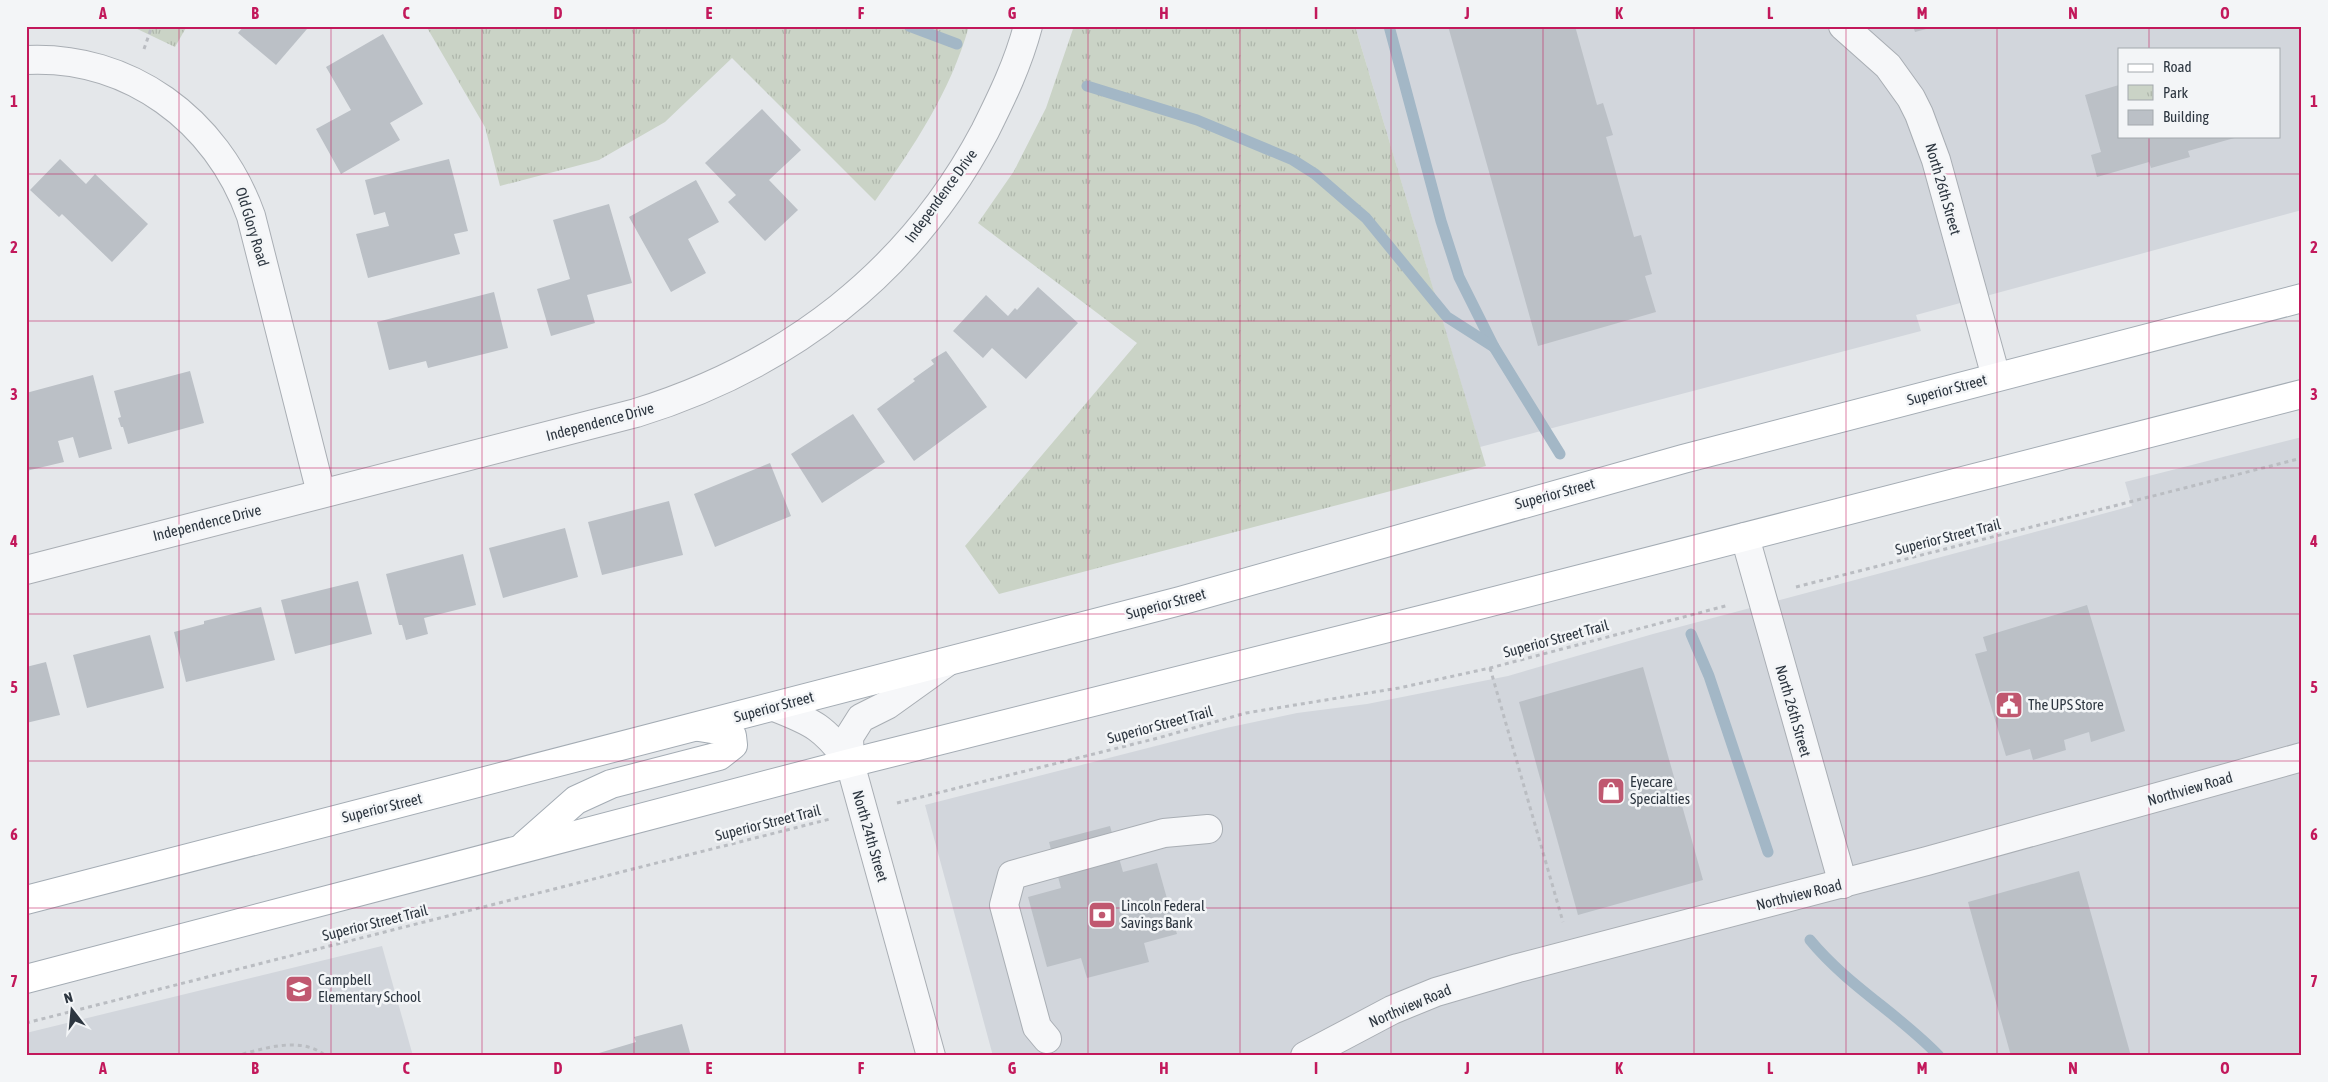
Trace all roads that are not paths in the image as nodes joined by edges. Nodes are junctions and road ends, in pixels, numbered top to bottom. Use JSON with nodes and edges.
{"nodes":[{"id":1,"x":1843,"y":26,"type":"edge"},
{"id":2,"x":1025,"y":36,"type":"edge"},
{"id":3,"x":26,"y":60,"type":"edge"},
{"id":4,"x":2302,"y":298,"type":"edge"},
{"id":5,"x":1996,"y":377,"type":"junction"},
{"id":6,"x":2302,"y":394,"type":"edge"},
{"id":7,"x":321,"y":493,"type":"junction"},
{"id":8,"x":1745,"y":537,"type":"junction"},
{"id":9,"x":26,"y":570,"type":"edge"},
{"id":10,"x":948,"y":662,"type":"junction"},
{"id":11,"x":774,"y":707,"type":"junction"},
{"id":12,"x":698,"y":726,"type":"junction"},
{"id":13,"x":2302,"y":757,"type":"edge"},
{"id":14,"x":850,"y":763,"type":"junction"},
{"id":15,"x":1208,"y":829,"type":"dead end"},
{"id":16,"x":520,"y":849,"type":"junction"},
{"id":17,"x":1843,"y":884,"type":"junction"},
{"id":18,"x":26,"y":900,"type":"edge"},
{"id":19,"x":26,"y":979,"type":"edge"},
{"id":20,"x":1047,"y":1039,"type":"dead end"},
{"id":21,"x":932,"y":1056,"type":"edge"},
{"id":22,"x":1305,"y":1056,"type":"edge"}],
"edges":[{"from":1,"to":5,"type":"street","name":"North 26th Street"},
{"from":2,"to":7,"type":"street","name":"Independence Drive"},
{"from":3,"to":7,"type":"street","name":"Old Glory Road"},
{"from":4,"to":5,"type":"main road","name":"Superior Street"},
{"from":5,"to":10,"type":"main road","name":"Superior Street"},
{"from":6,"to":8,"type":"main road"},
{"from":7,"to":9,"type":"street","name":"Independence Drive"},
{"from":8,"to":14,"type":"main road"},
{"from":8,"to":17,"type":"street","name":"North 26th Street"},
{"from":10,"to":11,"type":"main road","name":"Superior Street"},
{"from":10,"to":14,"type":"street","name":"North 24th Street"},
{"from":11,"to":12,"type":"main road","name":"Superior Street"},
{"from":11,"to":14,"type":"street"},
{"from":12,"to":16,"type":"main road"},
{"from":12,"to":18,"type":"main road","name":"Superior Street"},
{"from":13,"to":17,"type":"street","name":"Northview Road"},
{"from":14,"to":16,"type":"main road"},
{"from":14,"to":21,"type":"street","name":"North 24th Street"},
{"from":15,"to":20,"type":"street"},
{"from":16,"to":19,"type":"main road"},
{"from":17,"to":22,"type":"street","name":"Northview Road"}]}
